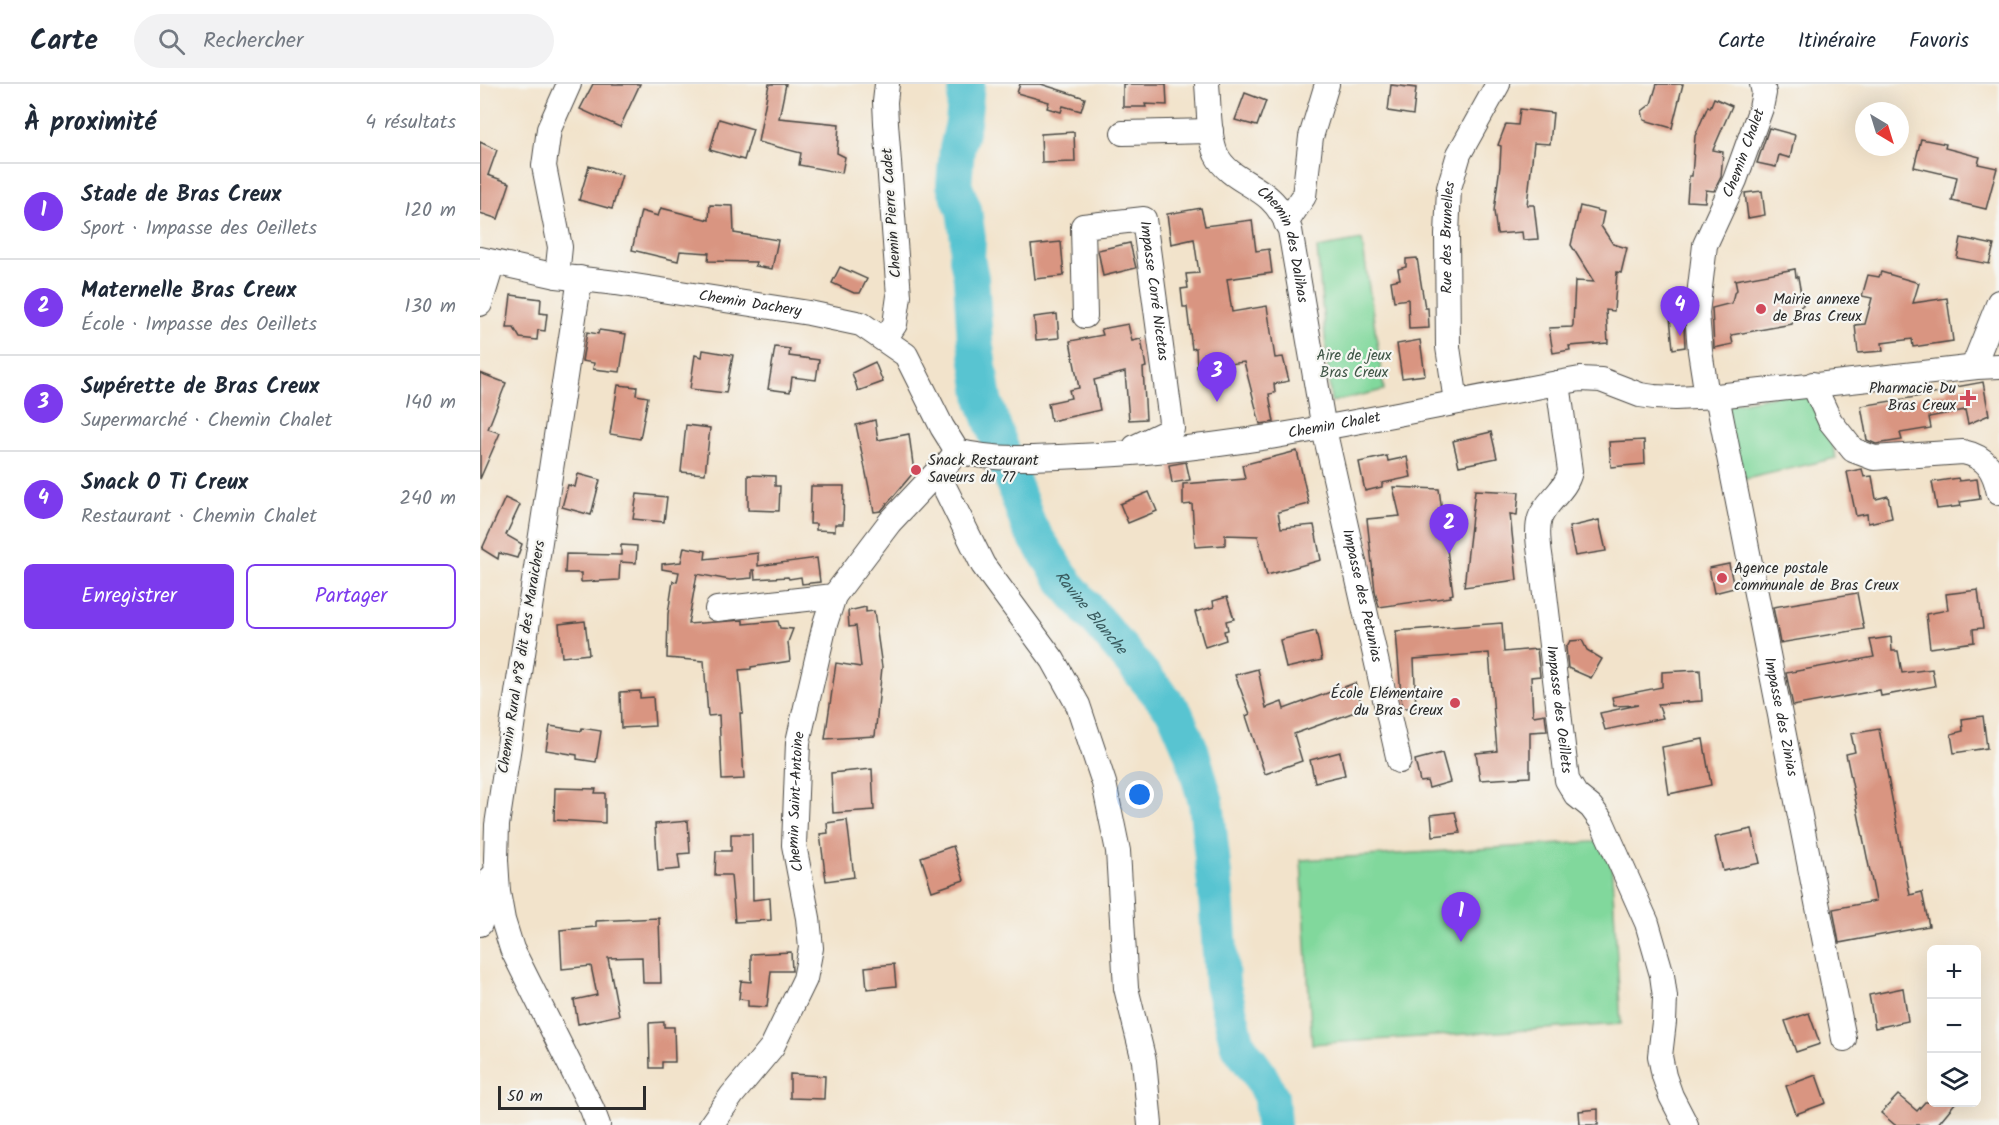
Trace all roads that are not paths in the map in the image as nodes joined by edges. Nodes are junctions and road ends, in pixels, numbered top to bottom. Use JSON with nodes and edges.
{"nodes":[{"id":1,"x":569,"y":84,"type":"edge"},
{"id":2,"x":887,"y":84,"type":"edge"},
{"id":3,"x":1207,"y":84,"type":"edge"},
{"id":4,"x":1327,"y":84,"type":"edge"},
{"id":5,"x":1498,"y":84,"type":"edge"},
{"id":6,"x":1762,"y":84,"type":"edge"},
{"id":7,"x":1211,"y":131,"type":"junction"},
{"id":8,"x":1123,"y":133,"type":"dead end"},
{"id":9,"x":1286,"y":222,"type":"junction"},
{"id":10,"x":487,"y":261,"type":"edge"},
{"id":11,"x":568,"y":277,"type":"junction"},
{"id":12,"x":1999,"y":303,"type":"edge"},
{"id":13,"x":480,"y":304,"type":"edge"},
{"id":14,"x":1085,"y":316,"type":"dead end"},
{"id":15,"x":885,"y":339,"type":"junction"},
{"id":16,"x":1999,"y":366,"type":"edge"},
{"id":17,"x":1973,"y":367,"type":"junction"},
{"id":18,"x":1558,"y":382,"type":"junction"},
{"id":19,"x":1813,"y":384,"type":"junction"},
{"id":20,"x":1712,"y":396,"type":"junction"},
{"id":21,"x":1456,"y":402,"type":"junction"},
{"id":22,"x":1324,"y":429,"type":"junction"},
{"id":23,"x":963,"y":453,"type":"junction"},
{"id":24,"x":1132,"y":455,"type":"junction"},
{"id":25,"x":937,"y":472,"type":"junction"},
{"id":26,"x":1999,"y":493,"type":"edge"},
{"id":27,"x":834,"y":596,"type":"junction"},
{"id":28,"x":717,"y":609,"type":"dead end"},
{"id":29,"x":1399,"y":761,"type":"dead end"},
{"id":30,"x":496,"y":860,"type":"junction"},
{"id":31,"x":480,"y":924,"type":"edge"},
{"id":32,"x":1844,"y":1039,"type":"dead end"},
{"id":33,"x":598,"y":1125,"type":"edge"},
{"id":34,"x":711,"y":1125,"type":"edge"},
{"id":35,"x":1150,"y":1125,"type":"edge"},
{"id":36,"x":1686,"y":1125,"type":"edge"}],
"edges":[{"from":1,"to":11,"type":"street","name":"Chemin Rural n°8 dit des Maraichers"},
{"from":2,"to":15,"type":"street","name":"Chemin Pierre Cadet"},
{"from":3,"to":7,"type":"street","name":"Chemin des Dalihas"},
{"from":4,"to":9,"type":"street"},
{"from":5,"to":21,"type":"street","name":"Rue des Brunelles"},
{"from":6,"to":20,"type":"street","name":"Chemin Chalet"},
{"from":7,"to":8,"type":"street"},
{"from":7,"to":9,"type":"street","name":"Chemin des Dalihas"},
{"from":9,"to":22,"type":"street","name":"Chemin des Dalihas"},
{"from":10,"to":11,"type":"street","name":"Chemin Dachery"},
{"from":10,"to":13,"type":"street"},
{"from":11,"to":15,"type":"street","name":"Chemin Dachery"},
{"from":11,"to":30,"type":"street","name":"Chemin Rural n°8 dit des Maraichers"},
{"from":12,"to":17,"type":"street"},
{"from":14,"to":24,"type":"street","name":"Impasse Corré Nicetas"},
{"from":15,"to":23,"type":"street","name":"Chemin Dachery"},
{"from":16,"to":17,"type":"street","name":"Chemin Chalet"},
{"from":17,"to":19,"type":"street","name":"Chemin Chalet"},
{"from":18,"to":20,"type":"street","name":"Chemin Chalet"},
{"from":18,"to":21,"type":"street","name":"Chemin Chalet"},
{"from":18,"to":36,"type":"street","name":"Impasse des Oeillets"},
{"from":19,"to":20,"type":"street","name":"Chemin Chalet"},
{"from":19,"to":26,"type":"street"},
{"from":20,"to":32,"type":"street","name":"Impasse des Zinias"},
{"from":21,"to":22,"type":"street","name":"Chemin Chalet"},
{"from":22,"to":24,"type":"street","name":"Chemin Chalet"},
{"from":22,"to":29,"type":"street","name":"Impasse des Petunias"},
{"from":23,"to":24,"type":"street","name":"Chemin Chalet"},
{"from":23,"to":25,"type":"street","name":"Chemin Saint-Antoine"},
{"from":25,"to":27,"type":"street","name":"Chemin Saint-Antoine"},
{"from":25,"to":35,"type":"street"},
{"from":27,"to":28,"type":"street"},
{"from":27,"to":34,"type":"street","name":"Chemin Saint-Antoine"},
{"from":30,"to":31,"type":"street"},
{"from":30,"to":33,"type":"street","name":"Chemin Rural n°8 dit des Maraichers"}]}
